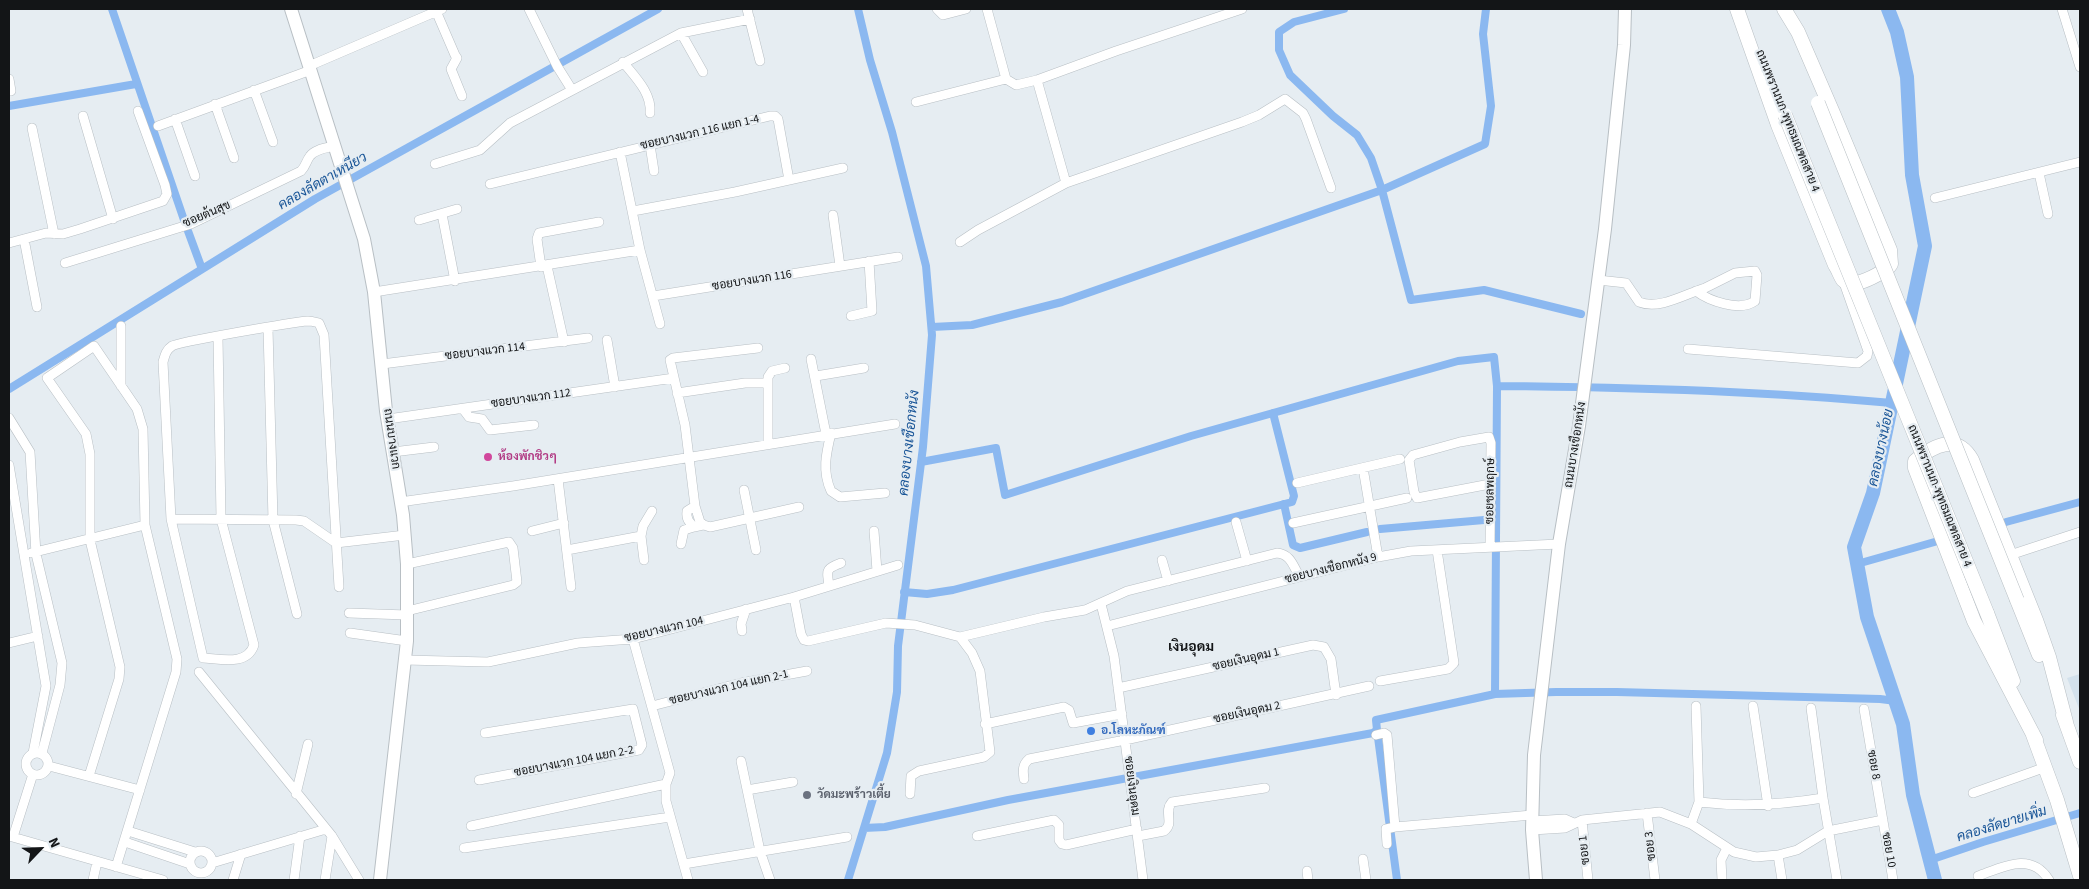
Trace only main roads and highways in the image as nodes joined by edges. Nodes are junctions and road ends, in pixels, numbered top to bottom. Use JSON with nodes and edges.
{"nodes":[{"id":1,"x":291,"y":9,"type":"edge"},
{"id":2,"x":1625,"y":9,"type":"edge"},
{"id":3,"x":1737,"y":9,"type":"edge"},
{"id":4,"x":1742,"y":9,"type":"edge"},
{"id":5,"x":1782,"y":9,"type":"edge"},
{"id":6,"x":2066,"y":722,"type":"junction"},
{"id":7,"x":2036,"y":740,"type":"junction"},
{"id":8,"x":2080,"y":762,"type":"edge"},
{"id":9,"x":2080,"y":876,"type":"edge"},
{"id":10,"x":380,"y":880,"type":"edge"},
{"id":11,"x":1536,"y":880,"type":"edge"}],
"edges":[{"from":1,"to":10,"type":"main road","name":"ถนนบางแวก"},
{"from":2,"to":11,"type":"main road","name":"ถนนบางเชือกหนัง"},
{"from":3,"to":5,"type":"main road"},
{"from":4,"to":7,"type":"main road","name":"ถนนพรานนก-พุทธมณฑลสาย 4","bridge":true},
{"from":5,"to":6,"type":"main road","bridge":true},
{"from":6,"to":7,"type":"main road"},
{"from":6,"to":8,"type":"main road"},
{"from":7,"to":9,"type":"main road","name":"ถนนพรานนก-พุทธมณฑลสาย 4"}]}
